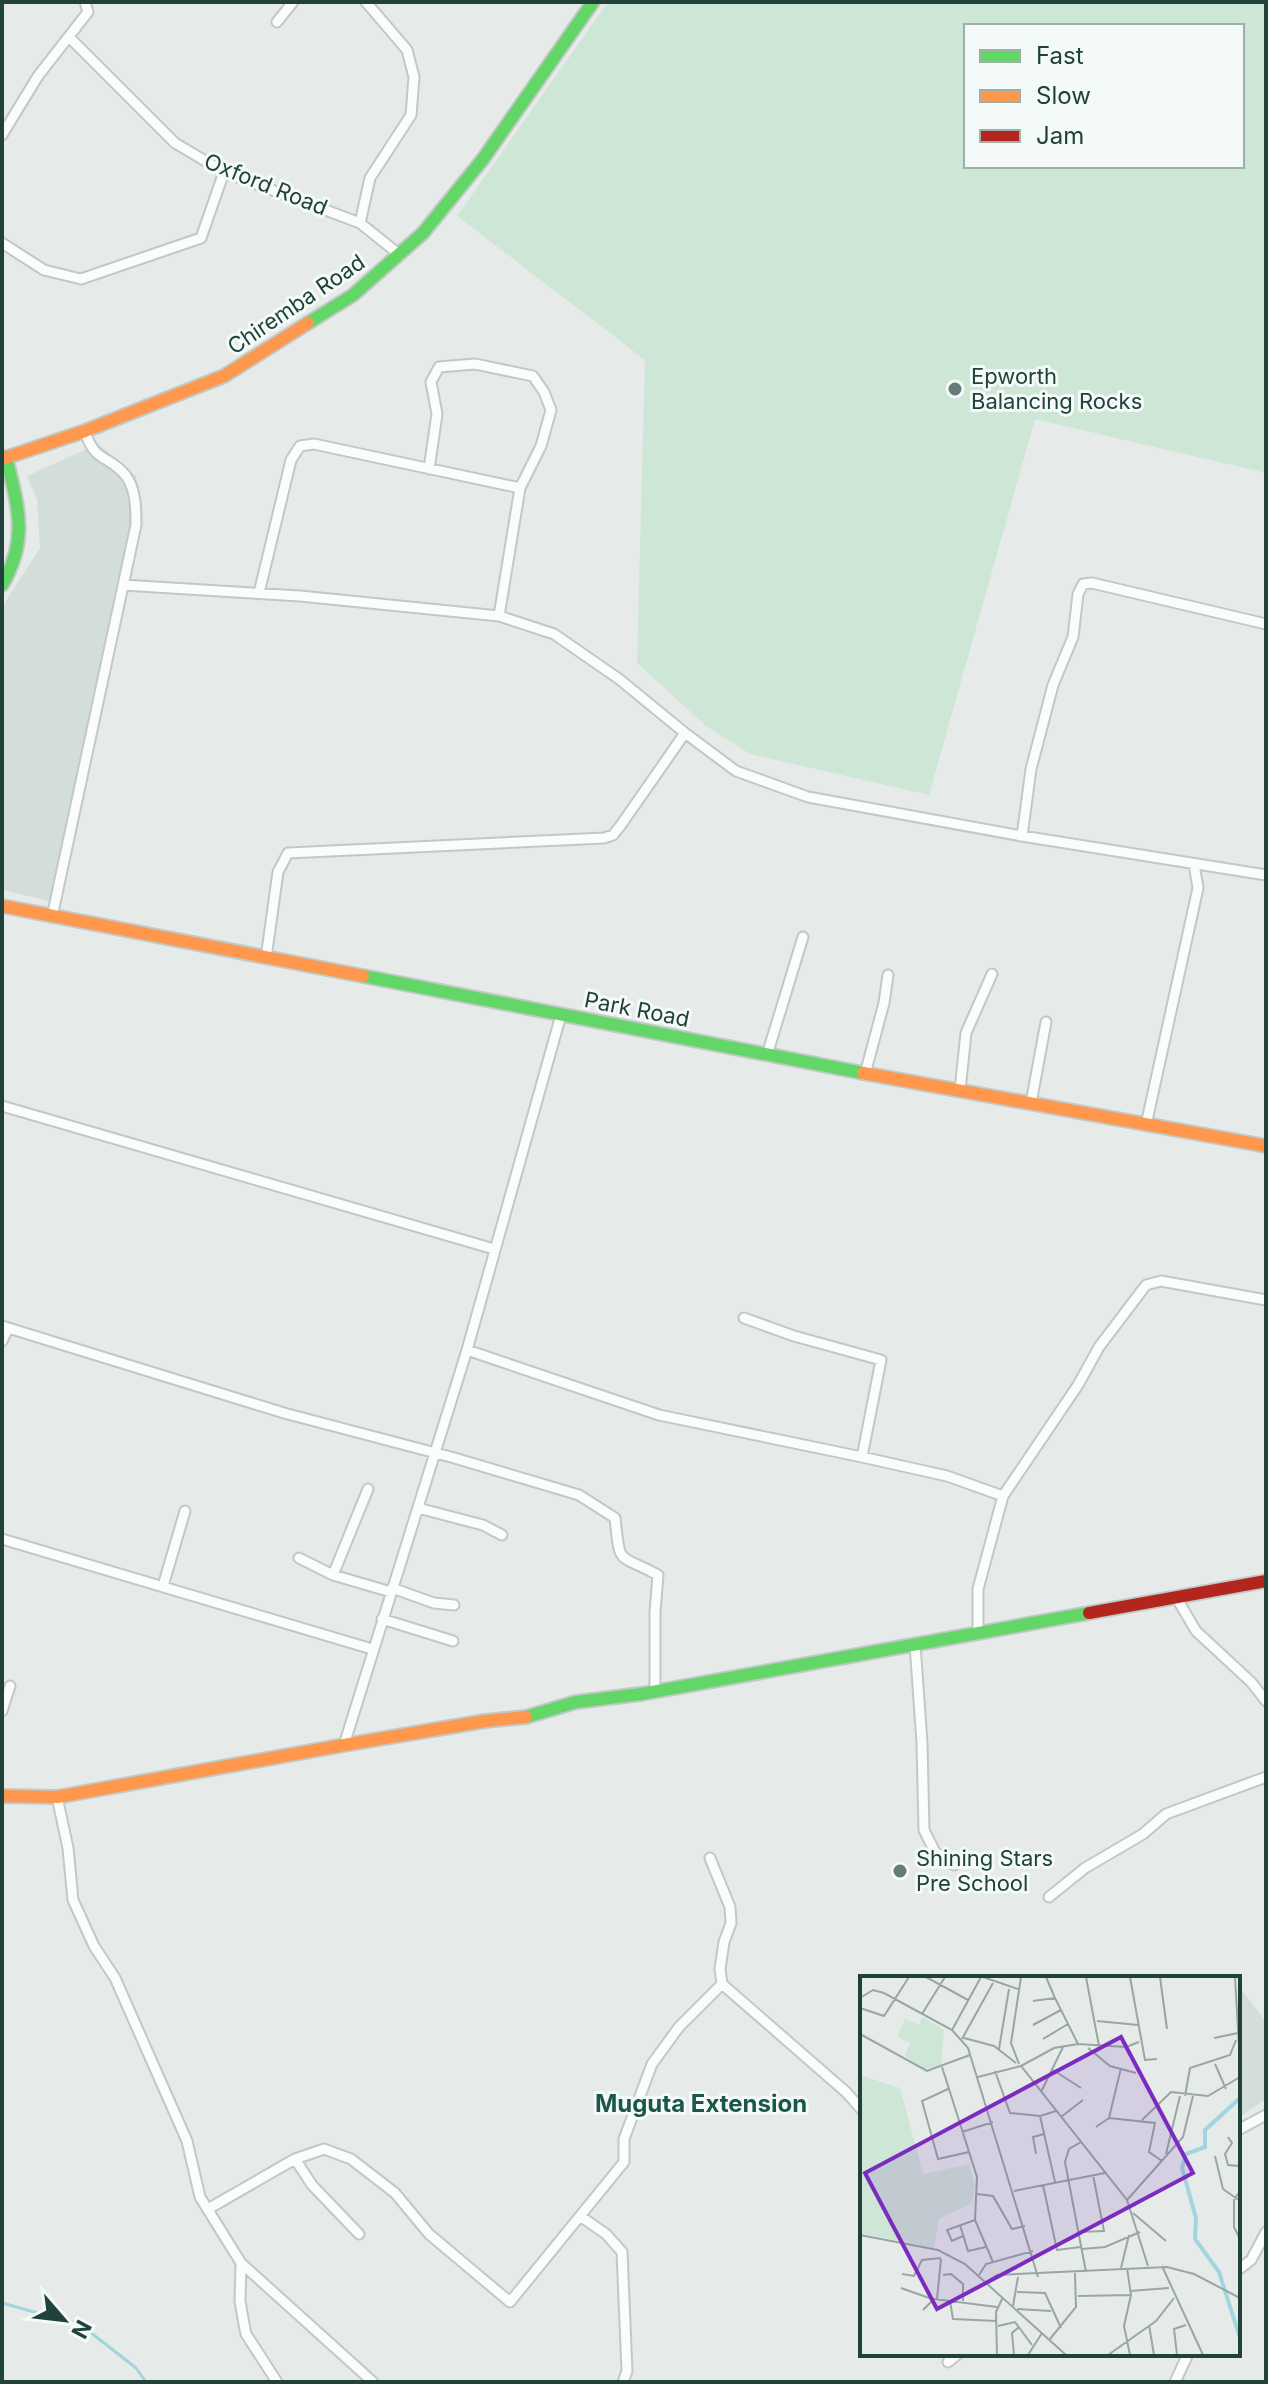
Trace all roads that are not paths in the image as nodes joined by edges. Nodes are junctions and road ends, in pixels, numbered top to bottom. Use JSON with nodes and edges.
{"nodes":[{"id":1,"x":98,"y":2,"type":"edge"},
{"id":2,"x":293,"y":2,"type":"edge"},
{"id":3,"x":366,"y":2,"type":"edge"},
{"id":4,"x":593,"y":2,"type":"edge"},
{"id":5,"x":87,"y":7,"type":"edge"},
{"id":6,"x":277,"y":22,"type":"dead end"},
{"id":7,"x":69,"y":37,"type":"junction"},
{"id":8,"x":4,"y":127,"type":"edge"},
{"id":9,"x":224,"y":172,"type":"junction"},
{"id":10,"x":360,"y":223,"type":"junction"},
{"id":11,"x":2,"y":243,"type":"edge"},
{"id":12,"x":400,"y":255,"type":"junction"},
{"id":13,"x":85,"y":431,"type":"junction"},
{"id":14,"x":4,"y":458,"type":"edge"},
{"id":15,"x":429,"y":469,"type":"junction"},
{"id":16,"x":520,"y":488,"type":"junction"},
{"id":17,"x":2,"y":585,"type":"edge"},
{"id":18,"x":123,"y":585,"type":"junction"},
{"id":19,"x":259,"y":593,"type":"junction"},
{"id":20,"x":499,"y":616,"type":"junction"},
{"id":21,"x":1266,"y":624,"type":"edge"},
{"id":22,"x":685,"y":733,"type":"junction"},
{"id":23,"x":1022,"y":836,"type":"junction"},
{"id":24,"x":1194,"y":864,"type":"junction"},
{"id":25,"x":1266,"y":875,"type":"edge"},
{"id":26,"x":2,"y":906,"type":"edge"},
{"id":27,"x":52,"y":917,"type":"junction"},
{"id":28,"x":803,"y":937,"type":"dead end"},
{"id":29,"x":266,"y":958,"type":"junction"},
{"id":30,"x":992,"y":974,"type":"dead end"},
{"id":31,"x":888,"y":975,"type":"dead end"},
{"id":32,"x":561,"y":1015,"type":"junction"},
{"id":33,"x":1046,"y":1022,"type":"dead end"},
{"id":34,"x":767,"y":1055,"type":"junction"},
{"id":35,"x":865,"y":1074,"type":"junction"},
{"id":36,"x":960,"y":1090,"type":"junction"},
{"id":37,"x":1031,"y":1103,"type":"junction"},
{"id":38,"x":2,"y":1106,"type":"edge"},
{"id":39,"x":1146,"y":1125,"type":"junction"},
{"id":40,"x":1266,"y":1146,"type":"edge"},
{"id":41,"x":494,"y":1249,"type":"junction"},
{"id":42,"x":1266,"y":1300,"type":"edge"},
{"id":43,"x":744,"y":1318,"type":"dead end"},
{"id":44,"x":5,"y":1327,"type":"edge"},
{"id":45,"x":2,"y":1341,"type":"edge"},
{"id":46,"x":467,"y":1350,"type":"junction"},
{"id":47,"x":436,"y":1453,"type":"junction"},
{"id":48,"x":862,"y":1457,"type":"junction"},
{"id":49,"x":368,"y":1489,"type":"dead end"},
{"id":50,"x":1003,"y":1496,"type":"junction"},
{"id":51,"x":418,"y":1508,"type":"junction"},
{"id":52,"x":185,"y":1511,"type":"dead end"},
{"id":53,"x":502,"y":1535,"type":"dead end"},
{"id":54,"x":2,"y":1539,"type":"edge"},
{"id":55,"x":299,"y":1558,"type":"dead end"},
{"id":56,"x":333,"y":1575,"type":"junction"},
{"id":57,"x":1266,"y":1581,"type":"edge"},
{"id":58,"x":163,"y":1586,"type":"junction"},
{"id":59,"x":391,"y":1590,"type":"junction"},
{"id":60,"x":1176,"y":1597,"type":"junction"},
{"id":61,"x":454,"y":1605,"type":"dead end"},
{"id":62,"x":382,"y":1619,"type":"junction"},
{"id":63,"x":978,"y":1631,"type":"junction"},
{"id":64,"x":453,"y":1641,"type":"dead end"},
{"id":65,"x":915,"y":1644,"type":"junction"},
{"id":66,"x":372,"y":1649,"type":"junction"},
{"id":67,"x":10,"y":1686,"type":"dead end"},
{"id":68,"x":655,"y":1691,"type":"junction"},
{"id":69,"x":1266,"y":1701,"type":"edge"},
{"id":70,"x":2,"y":1711,"type":"edge"},
{"id":71,"x":344,"y":1745,"type":"junction"},
{"id":72,"x":1266,"y":1777,"type":"edge"},
{"id":73,"x":2,"y":1796,"type":"edge"},
{"id":74,"x":57,"y":1797,"type":"junction"},
{"id":75,"x":710,"y":1858,"type":"dead end"},
{"id":76,"x":954,"y":1865,"type":"dead end"},
{"id":77,"x":1049,"y":1897,"type":"dead end"},
{"id":78,"x":722,"y":1984,"type":"junction"},
{"id":79,"x":860,"y":2108,"type":"edge"},
{"id":80,"x":1266,"y":2115,"type":"edge"},
{"id":81,"x":1240,"y":2129,"type":"edge"},
{"id":82,"x":295,"y":2159,"type":"junction"},
{"id":83,"x":208,"y":2209,"type":"junction"},
{"id":84,"x":580,"y":2216,"type":"junction"},
{"id":85,"x":1266,"y":2232,"type":"edge"},
{"id":86,"x":359,"y":2234,"type":"dead end"},
{"id":87,"x":241,"y":2263,"type":"junction"},
{"id":88,"x":1240,"y":2268,"type":"edge"},
{"id":89,"x":956,"y":2356,"type":"edge"},
{"id":90,"x":1187,"y":2356,"type":"edge"},
{"id":91,"x":948,"y":2362,"type":"dead end"},
{"id":92,"x":277,"y":2382,"type":"edge"},
{"id":93,"x":373,"y":2382,"type":"edge"},
{"id":94,"x":623,"y":2382,"type":"edge"},
{"id":95,"x":1175,"y":2382,"type":"edge"}],
"edges":[{"from":1,"to":5,"type":"street"},
{"from":2,"to":6,"type":"street"},
{"from":3,"to":10,"type":"street"},
{"from":4,"to":12,"type":"street","name":"Chiremba Road"},
{"from":5,"to":7,"type":"street"},
{"from":7,"to":8,"type":"street"},
{"from":7,"to":9,"type":"street","name":"Oxford Road"},
{"from":9,"to":10,"type":"street","name":"Oxford Road"},
{"from":9,"to":11,"type":"street"},
{"from":10,"to":12,"type":"street","name":"Oxford Road"},
{"from":12,"to":13,"type":"street","name":"Chiremba Road"},
{"from":13,"to":14,"type":"street","name":"Chiremba Road"},
{"from":13,"to":18,"type":"street"},
{"from":14,"to":17,"type":"street"},
{"from":15,"to":16,"type":"street"},
{"from":15,"to":16,"type":"street"},
{"from":15,"to":19,"type":"street"},
{"from":16,"to":20,"type":"street"},
{"from":18,"to":19,"type":"street"},
{"from":18,"to":27,"type":"street"},
{"from":19,"to":20,"type":"street"},
{"from":20,"to":22,"type":"street"},
{"from":21,"to":23,"type":"street"},
{"from":22,"to":23,"type":"street"},
{"from":22,"to":29,"type":"street"},
{"from":23,"to":24,"type":"street"},
{"from":24,"to":25,"type":"street"},
{"from":24,"to":39,"type":"street"},
{"from":26,"to":27,"type":"street","name":"Park Road"},
{"from":27,"to":29,"type":"street","name":"Park Road"},
{"from":28,"to":34,"type":"street"},
{"from":29,"to":32,"type":"street","name":"Park Road"},
{"from":30,"to":36,"type":"street"},
{"from":31,"to":35,"type":"street"},
{"from":32,"to":34,"type":"street","name":"Park Road"},
{"from":32,"to":41,"type":"street"},
{"from":33,"to":37,"type":"street"},
{"from":34,"to":35,"type":"street","name":"Park Road"},
{"from":35,"to":36,"type":"street","name":"Park Road"},
{"from":36,"to":37,"type":"street","name":"Park Road"},
{"from":37,"to":39,"type":"street","name":"Park Road"},
{"from":38,"to":41,"type":"street"},
{"from":39,"to":40,"type":"street","name":"Park Road"},
{"from":41,"to":46,"type":"street"},
{"from":42,"to":50,"type":"street"},
{"from":43,"to":48,"type":"street"},
{"from":44,"to":45,"type":"street"},
{"from":44,"to":47,"type":"street"},
{"from":46,"to":47,"type":"street"},
{"from":46,"to":48,"type":"street"},
{"from":47,"to":51,"type":"street"},
{"from":47,"to":68,"type":"street"},
{"from":48,"to":50,"type":"street"},
{"from":49,"to":56,"type":"street"},
{"from":50,"to":63,"type":"street"},
{"from":51,"to":53,"type":"street"},
{"from":51,"to":59,"type":"street"},
{"from":52,"to":58,"type":"street"},
{"from":54,"to":58,"type":"street"},
{"from":55,"to":56,"type":"street"},
{"from":56,"to":59,"type":"street"},
{"from":57,"to":60,"type":"street"},
{"from":58,"to":66,"type":"street"},
{"from":59,"to":61,"type":"street"},
{"from":59,"to":62,"type":"street"},
{"from":60,"to":63,"type":"street"},
{"from":60,"to":69,"type":"street"},
{"from":62,"to":64,"type":"street"},
{"from":62,"to":66,"type":"street"},
{"from":63,"to":65,"type":"street"},
{"from":65,"to":68,"type":"street"},
{"from":65,"to":76,"type":"street"},
{"from":66,"to":71,"type":"street"},
{"from":67,"to":70,"type":"street"},
{"from":68,"to":71,"type":"street"},
{"from":71,"to":74,"type":"street"},
{"from":72,"to":77,"type":"street"},
{"from":73,"to":74,"type":"street"},
{"from":74,"to":83,"type":"street"},
{"from":75,"to":78,"type":"street"},
{"from":78,"to":79,"type":"street"},
{"from":78,"to":84,"type":"street"},
{"from":80,"to":81,"type":"street"},
{"from":82,"to":83,"type":"street"},
{"from":82,"to":84,"type":"street"},
{"from":82,"to":86,"type":"street"},
{"from":83,"to":87,"type":"street"},
{"from":84,"to":94,"type":"street"},
{"from":85,"to":88,"type":"street"},
{"from":87,"to":92,"type":"street"},
{"from":87,"to":93,"type":"street"},
{"from":89,"to":91,"type":"street"},
{"from":90,"to":95,"type":"street"}]}
